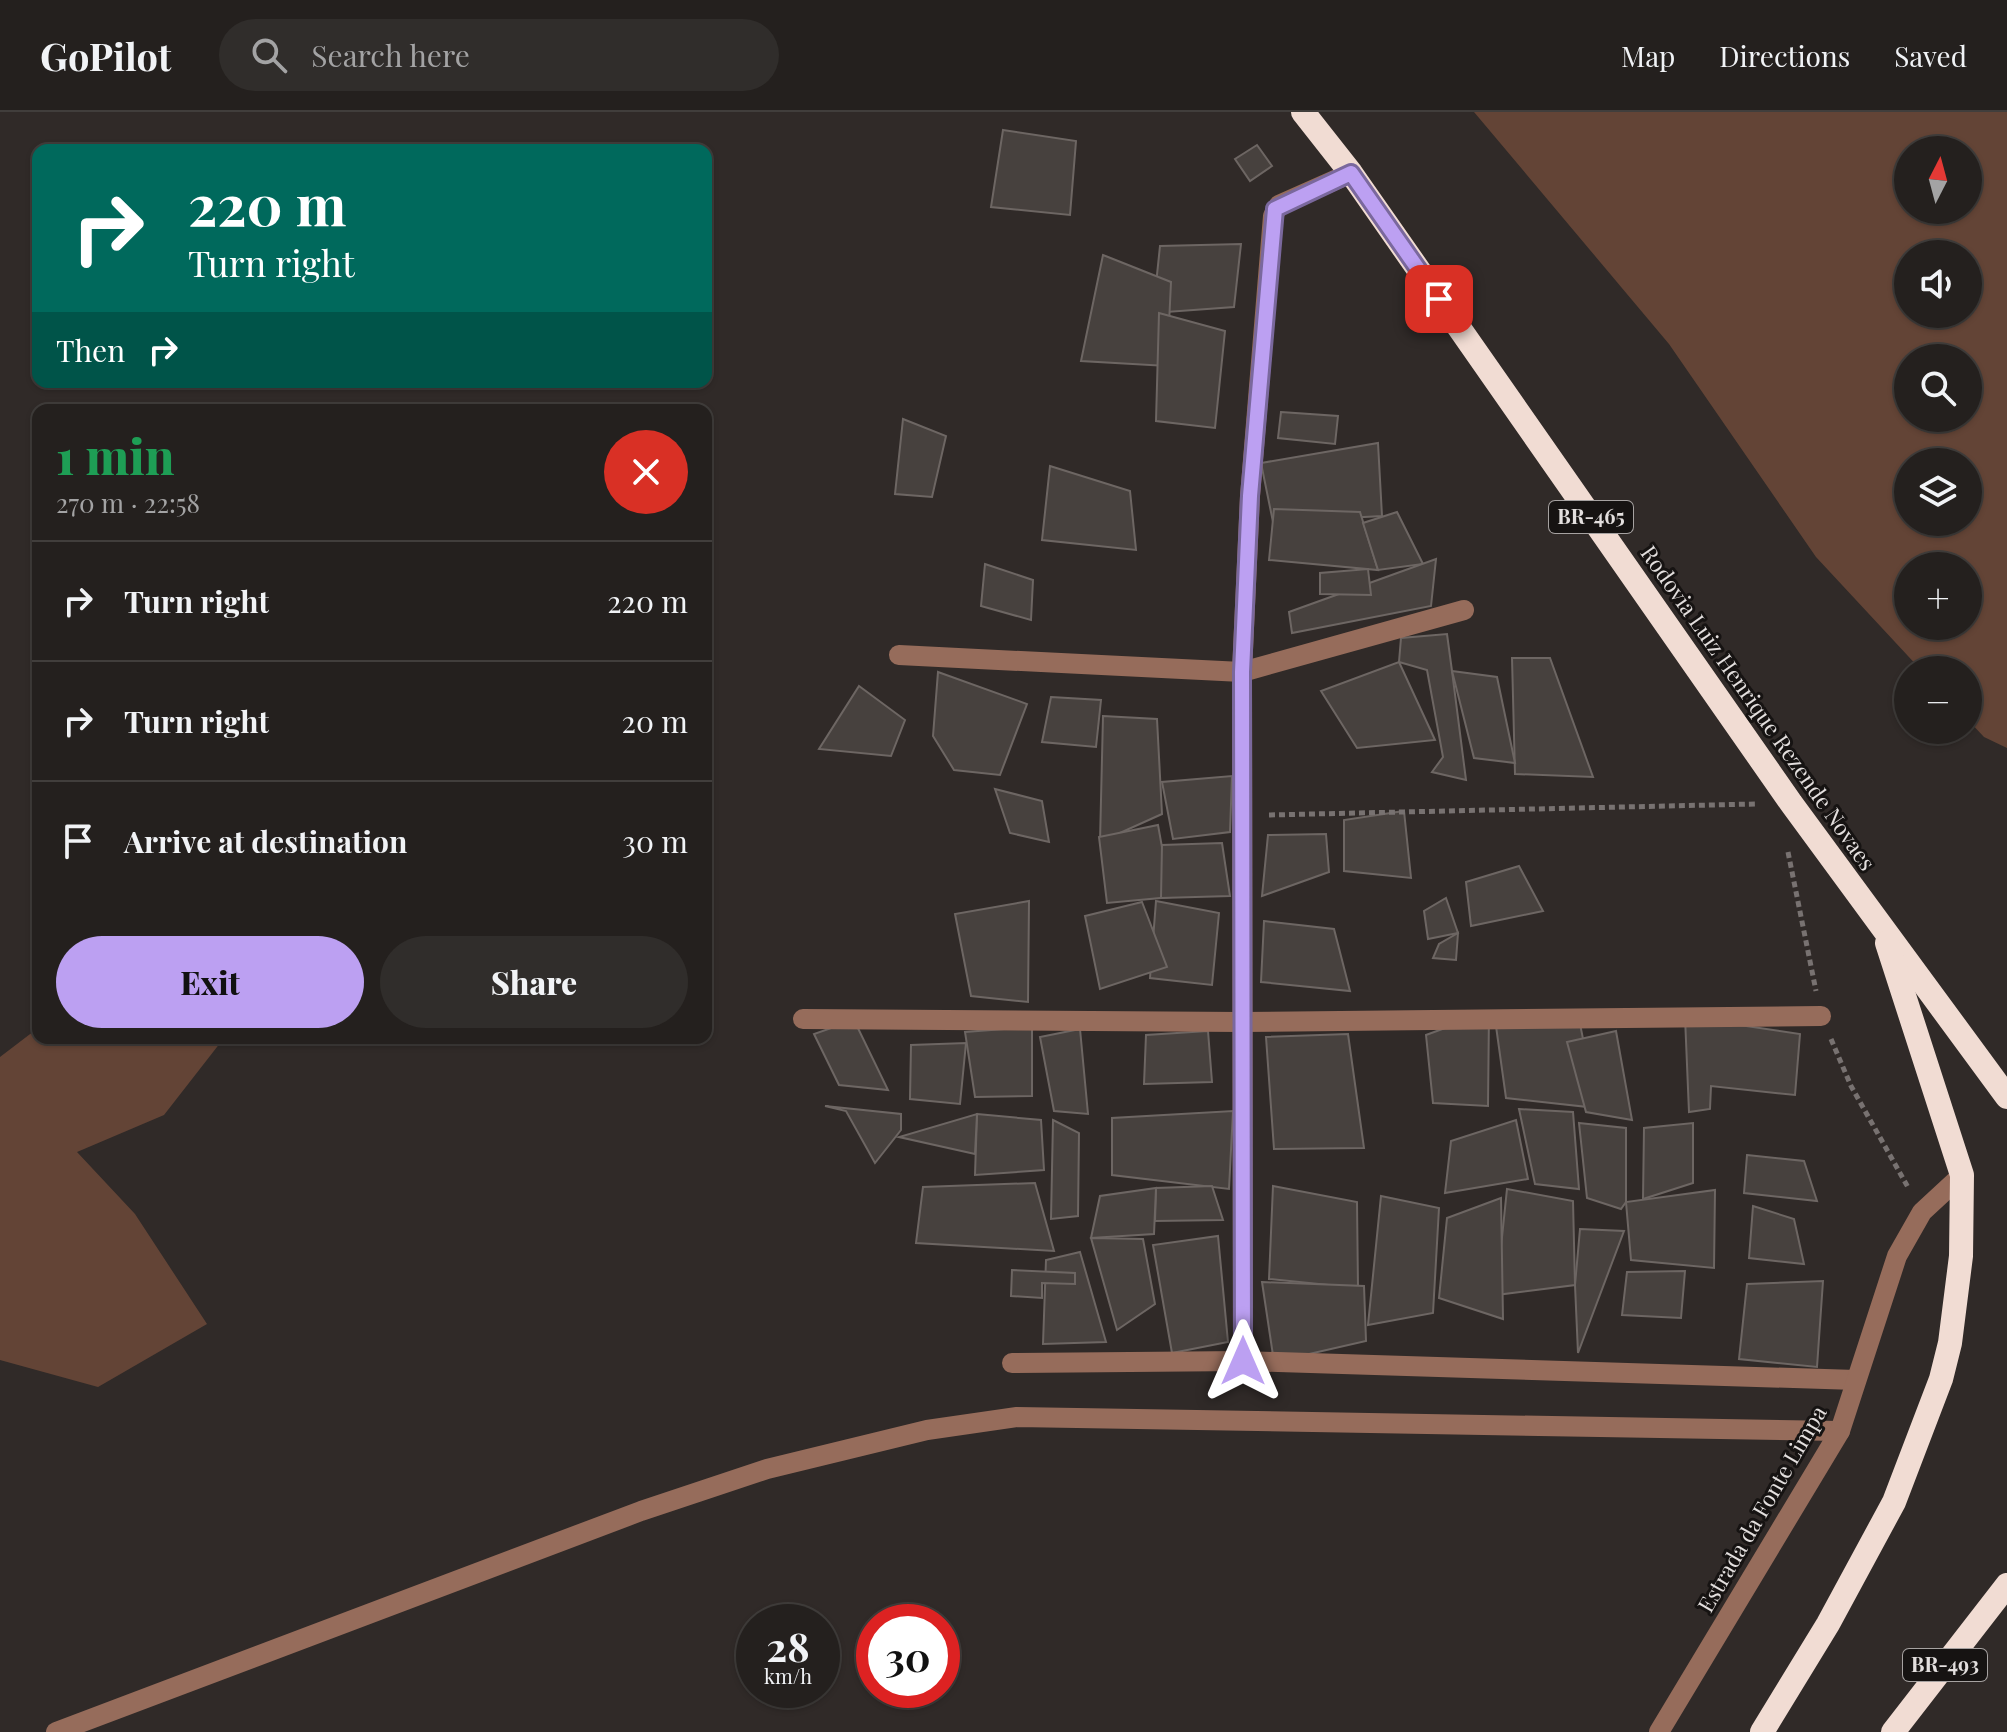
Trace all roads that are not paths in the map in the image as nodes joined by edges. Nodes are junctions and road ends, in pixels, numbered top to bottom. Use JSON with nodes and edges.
{"nodes":[{"id":1,"x":1303,"y":112,"type":"edge"},
{"id":2,"x":1351,"y":173,"type":"junction"},
{"id":3,"x":1464,"y":610,"type":"dead end"},
{"id":4,"x":899,"y":655,"type":"dead end"},
{"id":5,"x":1242,"y":672,"type":"junction"},
{"id":6,"x":1880,"y":922,"type":"junction"},
{"id":7,"x":1821,"y":1016,"type":"dead end"},
{"id":8,"x":803,"y":1019,"type":"dead end"},
{"id":9,"x":1241,"y":1022,"type":"junction"},
{"id":10,"x":2007,"y":1097,"type":"edge"},
{"id":11,"x":1962,"y":1175,"type":"junction"},
{"id":12,"x":1243,"y":1361,"type":"junction"},
{"id":13,"x":1012,"y":1363,"type":"dead end"},
{"id":14,"x":1856,"y":1380,"type":"junction"},
{"id":15,"x":1840,"y":1431,"type":"junction"},
{"id":16,"x":2002,"y":1592,"type":"edge"},
{"id":17,"x":56,"y":1732,"type":"edge"},
{"id":18,"x":1659,"y":1732,"type":"edge"},
{"id":19,"x":1762,"y":1732,"type":"edge"},
{"id":20,"x":1893,"y":1732,"type":"edge"}],
"edges":[{"from":1,"to":2,"type":"highway","name":"Rodovia Luiz Henrique Rezende Novaes","number":"BR-465"},
{"from":2,"to":5,"type":"street"},
{"from":2,"to":6,"type":"highway","name":"Rodovia Luiz Henrique Rezende Novaes","number":"BR-465"},
{"from":3,"to":5,"type":"street"},
{"from":4,"to":5,"type":"street"},
{"from":5,"to":9,"type":"street"},
{"from":6,"to":10,"type":"highway","name":"Rodovia Luiz Henrique Rezende Novaes","number":"BR-465"},
{"from":6,"to":11,"type":"highway"},
{"from":7,"to":9,"type":"street"},
{"from":8,"to":9,"type":"street"},
{"from":9,"to":12,"type":"street"},
{"from":11,"to":14,"type":"street","name":"Estrada da Fonte Limpa"},
{"from":11,"to":19,"type":"highway"},
{"from":12,"to":13,"type":"street"},
{"from":12,"to":14,"type":"street"},
{"from":14,"to":15,"type":"street","name":"Estrada da Fonte Limpa"},
{"from":15,"to":17,"type":"street"},
{"from":15,"to":18,"type":"street","name":"Estrada da Fonte Limpa"},
{"from":16,"to":20,"type":"highway","number":"BR-493"}]}
